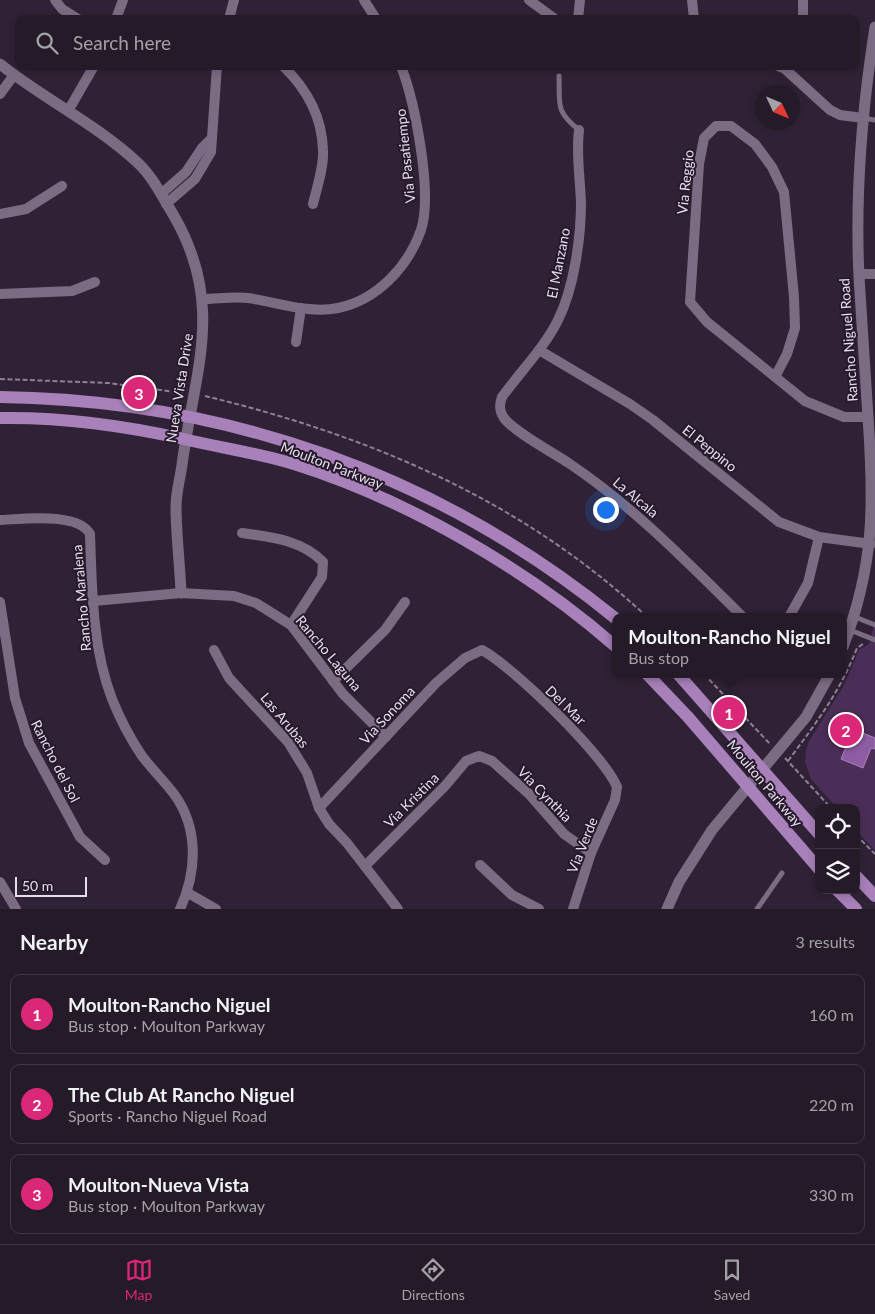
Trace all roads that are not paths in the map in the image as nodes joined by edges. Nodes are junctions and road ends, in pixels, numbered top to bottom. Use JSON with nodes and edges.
{"nodes":[{"id":1,"x":55,"y":0,"type":"edge"},
{"id":2,"x":123,"y":0,"type":"edge"},
{"id":3,"x":234,"y":0,"type":"edge"},
{"id":4,"x":364,"y":0,"type":"edge"},
{"id":5,"x":529,"y":0,"type":"edge"},
{"id":6,"x":580,"y":0,"type":"edge"},
{"id":7,"x":692,"y":0,"type":"edge"},
{"id":8,"x":803,"y":0,"type":"edge"},
{"id":9,"x":72,"y":15,"type":"edge"},
{"id":10,"x":117,"y":15,"type":"edge"},
{"id":11,"x":230,"y":15,"type":"edge"},
{"id":12,"x":373,"y":15,"type":"edge"},
{"id":13,"x":550,"y":15,"type":"edge"},
{"id":14,"x":578,"y":15,"type":"edge"},
{"id":15,"x":694,"y":15,"type":"edge"},
{"id":16,"x":803,"y":15,"type":"edge"},
{"id":17,"x":875,"y":27,"type":"edge"},
{"id":18,"x":0,"y":64,"type":"edge"},
{"id":19,"x":92,"y":70,"type":"edge"},
{"id":20,"x":217,"y":70,"type":"edge"},
{"id":21,"x":287,"y":70,"type":"edge"},
{"id":22,"x":402,"y":70,"type":"edge"},
{"id":23,"x":786,"y":70,"type":"edge"},
{"id":24,"x":14,"y":75,"type":"junction"},
{"id":25,"x":559,"y":76,"type":"dead end"},
{"id":26,"x":0,"y":94,"type":"edge"},
{"id":27,"x":68,"y":111,"type":"junction"},
{"id":28,"x":863,"y":118,"type":"junction"},
{"id":29,"x":875,"y":120,"type":"edge"},
{"id":30,"x":579,"y":130,"type":"joint"},
{"id":31,"x":62,"y":186,"type":"dead end"},
{"id":32,"x":164,"y":199,"type":"junction"},
{"id":33,"x":314,"y":204,"type":"dead end"},
{"id":34,"x":0,"y":214,"type":"edge"},
{"id":35,"x":859,"y":274,"type":"junction"},
{"id":36,"x":875,"y":274,"type":"edge"},
{"id":37,"x":95,"y":282,"type":"dead end"},
{"id":38,"x":0,"y":294,"type":"edge"},
{"id":39,"x":202,"y":299,"type":"junction"},
{"id":40,"x":301,"y":308,"type":"junction"},
{"id":41,"x":296,"y":342,"type":"dead end"},
{"id":42,"x":539,"y":350,"type":"junction"},
{"id":43,"x":775,"y":377,"type":"junction"},
{"id":44,"x":0,"y":396,"type":"edge"},
{"id":45,"x":501,"y":412,"type":"joint"},
{"id":46,"x":868,"y":417,"type":"junction"},
{"id":47,"x":0,"y":418,"type":"edge"},
{"id":48,"x":189,"y":418,"type":"junction"},
{"id":49,"x":185,"y":440,"type":"junction"},
{"id":50,"x":0,"y":520,"type":"edge"},
{"id":51,"x":242,"y":532,"type":"dead end"},
{"id":52,"x":819,"y":537,"type":"junction"},
{"id":53,"x":871,"y":544,"type":"junction"},
{"id":54,"x":181,"y":593,"type":"junction"},
{"id":55,"x":94,"y":601,"type":"junction"},
{"id":56,"x":0,"y":602,"type":"edge"},
{"id":57,"x":405,"y":602,"type":"dead end"},
{"id":58,"x":739,"y":613,"type":"edge"},
{"id":59,"x":792,"y":613,"type":"edge"},
{"id":60,"x":612,"y":616,"type":"edge"},
{"id":61,"x":855,"y":617,"type":"junction"},
{"id":62,"x":290,"y":625,"type":"junction"},
{"id":63,"x":875,"y":626,"type":"edge"},
{"id":64,"x":850,"y":630,"type":"junction"},
{"id":65,"x":847,"y":637,"type":"edge"},
{"id":66,"x":875,"y":640,"type":"edge"},
{"id":67,"x":612,"y":643,"type":"edge"},
{"id":68,"x":214,"y":650,"type":"dead end"},
{"id":69,"x":482,"y":650,"type":"joint"},
{"id":70,"x":651,"y":678,"type":"edge"},
{"id":71,"x":682,"y":678,"type":"edge"},
{"id":72,"x":828,"y":678,"type":"edge"},
{"id":73,"x":333,"y":682,"type":"junction"},
{"id":74,"x":386,"y":737,"type":"junction"},
{"id":75,"x":479,"y":756,"type":"joint"},
{"id":76,"x":762,"y":770,"type":"junction"},
{"id":77,"x":748,"y":786,"type":"junction"},
{"id":78,"x":617,"y":792,"type":"joint"},
{"id":79,"x":319,"y":808,"type":"junction"},
{"id":80,"x":815,"y":830,"type":"edge"},
{"id":81,"x":592,"y":853,"type":"junction"},
{"id":82,"x":104,"y":860,"type":"dead end"},
{"id":83,"x":815,"y":864,"type":"edge"},
{"id":84,"x":480,"y":865,"type":"dead end"},
{"id":85,"x":365,"y":866,"type":"junction"},
{"id":86,"x":782,"y":873,"type":"dead end"},
{"id":87,"x":860,"y":880,"type":"edge"},
{"id":88,"x":0,"y":882,"type":"edge"},
{"id":89,"x":188,"y":893,"type":"junction"},
{"id":90,"x":841,"y":894,"type":"edge"},
{"id":91,"x":875,"y":896,"type":"edge"},
{"id":92,"x":16,"y":909,"type":"edge"},
{"id":93,"x":180,"y":909,"type":"edge"},
{"id":94,"x":216,"y":909,"type":"edge"},
{"id":95,"x":398,"y":909,"type":"edge"},
{"id":96,"x":539,"y":909,"type":"edge"},
{"id":97,"x":573,"y":909,"type":"edge"},
{"id":98,"x":667,"y":909,"type":"edge"},
{"id":99,"x":757,"y":909,"type":"edge"},
{"id":100,"x":856,"y":909,"type":"edge"}],
"edges":[{"from":1,"to":9,"type":"street"},
{"from":2,"to":10,"type":"street"},
{"from":3,"to":11,"type":"street"},
{"from":4,"to":12,"type":"street"},
{"from":5,"to":13,"type":"street"},
{"from":6,"to":14,"type":"street"},
{"from":7,"to":15,"type":"street"},
{"from":8,"to":16,"type":"street"},
{"from":17,"to":28,"type":"street","name":"Rancho Niguel Road"},
{"from":18,"to":24,"type":"street","name":"Nueva Vista Drive"},
{"from":19,"to":27,"type":"street"},
{"from":20,"to":32,"type":"street"},
{"from":21,"to":33,"type":"street"},
{"from":22,"to":40,"type":"street","name":"Via Pasatiempo"},
{"from":23,"to":28,"type":"street"},
{"from":24,"to":26,"type":"street"},
{"from":24,"to":27,"type":"street","name":"Nueva Vista Drive"},
{"from":25,"to":30,"type":"lane"},
{"from":27,"to":32,"type":"street","name":"Nueva Vista Drive"},
{"from":28,"to":29,"type":"lane"},
{"from":28,"to":35,"type":"street","name":"Rancho Niguel Road"},
{"from":30,"to":42,"type":"street","name":"El Manzano"},
{"from":31,"to":34,"type":"street"},
{"from":32,"to":39,"type":"street","name":"Nueva Vista Drive"},
{"from":35,"to":36,"type":"street"},
{"from":35,"to":46,"type":"street","name":"Rancho Niguel Road"},
{"from":37,"to":38,"type":"street"},
{"from":39,"to":40,"type":"street","name":"Via Pasatiempo"},
{"from":39,"to":48,"type":"street","name":"Nueva Vista Drive"},
{"from":40,"to":41,"type":"street"},
{"from":42,"to":45,"type":"street","name":"El Manzano"},
{"from":42,"to":52,"type":"street","name":"El Peppino"},
{"from":43,"to":43,"type":"street","name":"Via Reggio"},
{"from":43,"to":46,"type":"street","name":"Via Reggio"},
{"from":44,"to":48,"type":"main road","name":"Moulton Parkway"},
{"from":45,"to":58,"type":"street","name":"La Alcala"},
{"from":46,"to":53,"type":"street","name":"Rancho Niguel Road"},
{"from":47,"to":49,"type":"main road","name":"Moulton Parkway"},
{"from":48,"to":49,"type":"street","name":"Nueva Vista Drive"},
{"from":48,"to":60,"type":"main road","name":"Moulton Parkway"},
{"from":49,"to":54,"type":"street","name":"Nueva Vista Drive"},
{"from":49,"to":67,"type":"main road","name":"Moulton Parkway"},
{"from":50,"to":55,"type":"street","name":"Rancho Maralena"},
{"from":51,"to":62,"type":"street"},
{"from":52,"to":53,"type":"street","name":"El Peppino"},
{"from":52,"to":59,"type":"street"},
{"from":53,"to":61,"type":"street","name":"Rancho Niguel Road"},
{"from":54,"to":55,"type":"street","name":"Rancho Laguna"},
{"from":54,"to":62,"type":"street","name":"Rancho Laguna"},
{"from":55,"to":89,"type":"street","name":"Rancho Maralena"},
{"from":56,"to":82,"type":"street","name":"Rancho del Sol"},
{"from":57,"to":73,"type":"street"},
{"from":61,"to":63,"type":"lane"},
{"from":61,"to":64,"type":"street","name":"Rancho Niguel Road"},
{"from":62,"to":73,"type":"street","name":"Rancho Laguna"},
{"from":64,"to":65,"type":"street","name":"Rancho Niguel Road"},
{"from":64,"to":66,"type":"lane"},
{"from":68,"to":79,"type":"street","name":"Las Arubas"},
{"from":69,"to":74,"type":"street","name":"Via Sonoma"},
{"from":69,"to":78,"type":"street","name":"Del Mar"},
{"from":70,"to":77,"type":"main road","name":"Moulton Parkway"},
{"from":71,"to":76,"type":"main road","name":"Moulton Parkway"},
{"from":72,"to":76,"type":"street"},
{"from":73,"to":74,"type":"street","name":"Rancho Laguna"},
{"from":74,"to":79,"type":"street","name":"Via Sonoma"},
{"from":75,"to":81,"type":"street","name":"Via Cynthia"},
{"from":75,"to":85,"type":"street","name":"Via Kristina"},
{"from":76,"to":77,"type":"street"},
{"from":76,"to":80,"type":"main road","name":"Moulton Parkway"},
{"from":77,"to":83,"type":"main road","name":"Moulton Parkway"},
{"from":77,"to":98,"type":"street"},
{"from":78,"to":81,"type":"street","name":"Via Verde"},
{"from":79,"to":85,"type":"street","name":"Las Arubas"},
{"from":81,"to":97,"type":"street","name":"Via Verde"},
{"from":84,"to":96,"type":"street"},
{"from":85,"to":95,"type":"street","name":"Las Arubas"},
{"from":86,"to":99,"type":"lane"},
{"from":87,"to":91,"type":"main road"},
{"from":88,"to":92,"type":"street"},
{"from":89,"to":93,"type":"street","name":"Rancho Maralena"},
{"from":89,"to":94,"type":"street"},
{"from":90,"to":100,"type":"main road"}]}
